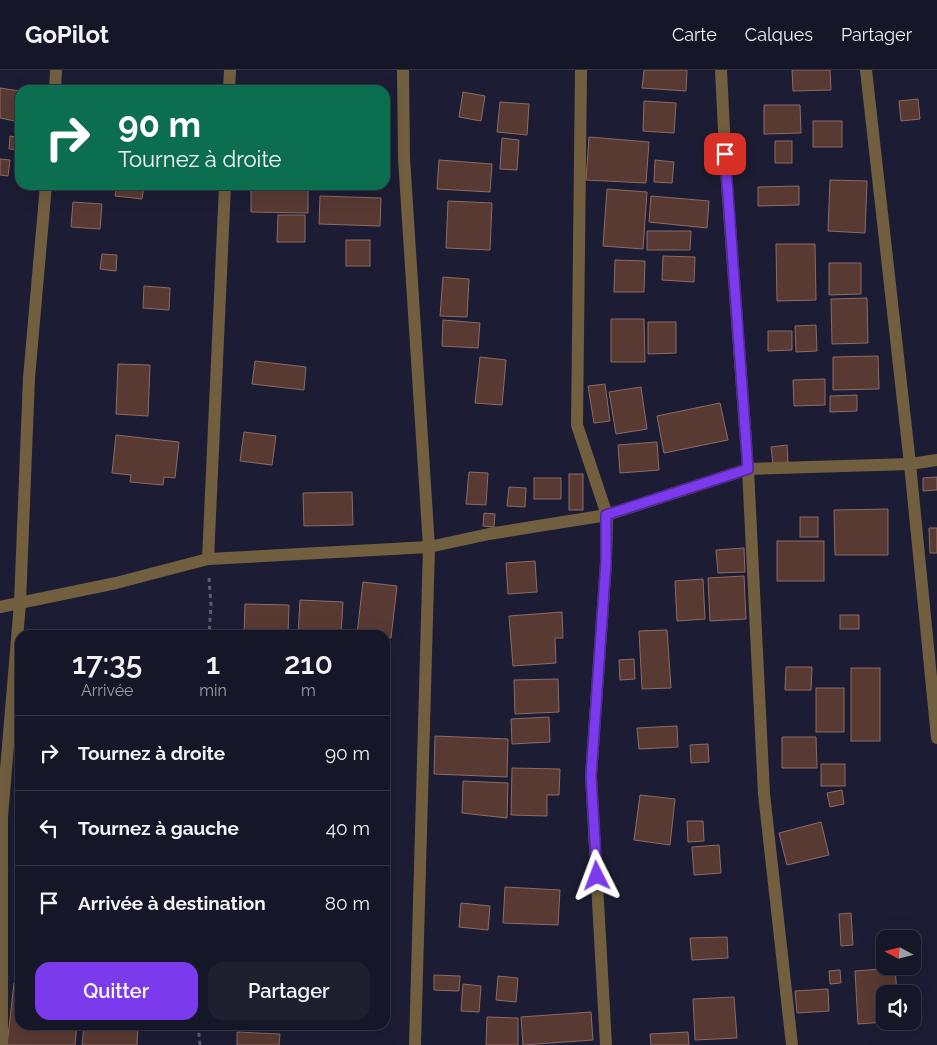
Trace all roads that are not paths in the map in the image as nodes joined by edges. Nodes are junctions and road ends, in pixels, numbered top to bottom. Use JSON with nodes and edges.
{"nodes":[{"id":1,"x":56,"y":70,"type":"edge"},
{"id":2,"x":230,"y":70,"type":"edge"},
{"id":3,"x":403,"y":70,"type":"edge"},
{"id":4,"x":581,"y":70,"type":"edge"},
{"id":5,"x":721,"y":70,"type":"edge"},
{"id":6,"x":866,"y":70,"type":"edge"},
{"id":7,"x":55,"y":85,"type":"edge"},
{"id":8,"x":229,"y":85,"type":"edge"},
{"id":9,"x":46,"y":190,"type":"edge"},
{"id":10,"x":225,"y":190,"type":"edge"},
{"id":11,"x":937,"y":460,"type":"edge"},
{"id":12,"x":910,"y":464,"type":"junction"},
{"id":13,"x":748,"y":469,"type":"junction"},
{"id":14,"x":606,"y":515,"type":"junction"},
{"id":15,"x":429,"y":547,"type":"junction"},
{"id":16,"x":208,"y":560,"type":"junction"},
{"id":17,"x":20,"y":603,"type":"junction"},
{"id":18,"x":0,"y":607,"type":"edge"},
{"id":19,"x":18,"y":630,"type":"edge"},
{"id":20,"x":15,"y":662,"type":"edge"},
{"id":21,"x":937,"y":738,"type":"edge"},
{"id":22,"x":2,"y":1045,"type":"edge"},
{"id":23,"x":415,"y":1045,"type":"edge"},
{"id":24,"x":606,"y":1045,"type":"edge"},
{"id":25,"x":792,"y":1045,"type":"edge"}],
"edges":[{"from":1,"to":7,"type":"street"},
{"from":2,"to":8,"type":"street"},
{"from":3,"to":15,"type":"street"},
{"from":4,"to":14,"type":"street"},
{"from":5,"to":13,"type":"street"},
{"from":6,"to":12,"type":"street"},
{"from":9,"to":17,"type":"street"},
{"from":10,"to":16,"type":"street"},
{"from":11,"to":12,"type":"street"},
{"from":12,"to":13,"type":"street"},
{"from":12,"to":21,"type":"street"},
{"from":13,"to":14,"type":"street"},
{"from":13,"to":25,"type":"street"},
{"from":14,"to":15,"type":"street"},
{"from":14,"to":24,"type":"street"},
{"from":15,"to":16,"type":"street"},
{"from":15,"to":23,"type":"street"},
{"from":16,"to":17,"type":"street"},
{"from":17,"to":18,"type":"street"},
{"from":17,"to":19,"type":"street"},
{"from":20,"to":22,"type":"street"}]}
